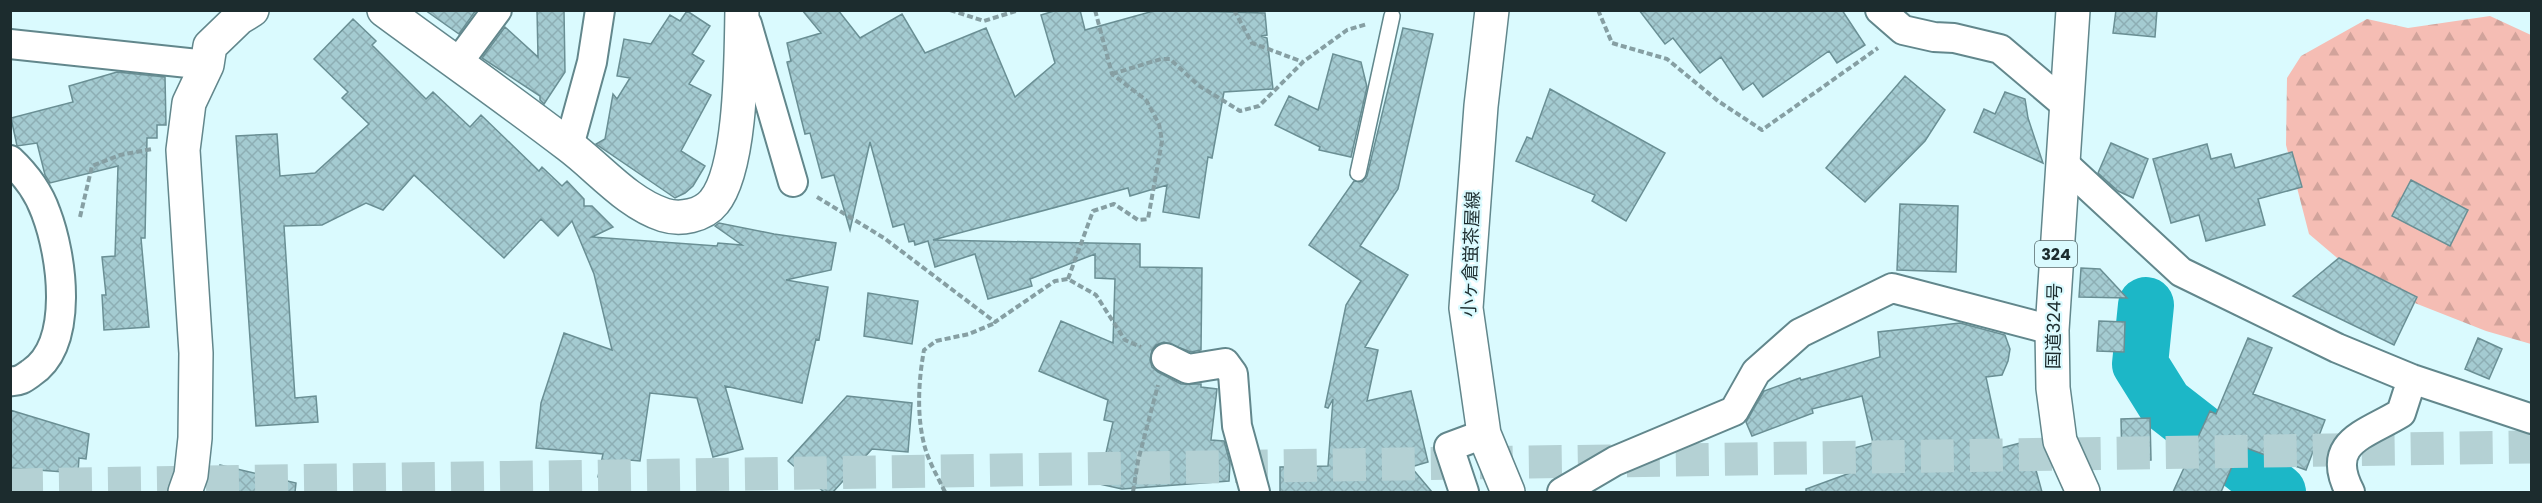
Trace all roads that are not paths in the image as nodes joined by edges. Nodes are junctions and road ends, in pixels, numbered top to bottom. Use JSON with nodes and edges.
{"nodes":[{"id":1,"x":252,"y":10,"type":"edge"},
{"id":2,"x":384,"y":10,"type":"edge"},
{"id":3,"x":497,"y":10,"type":"edge"},
{"id":4,"x":600,"y":10,"type":"edge"},
{"id":5,"x":742,"y":10,"type":"edge"},
{"id":6,"x":1492,"y":10,"type":"edge"},
{"id":7,"x":1880,"y":10,"type":"edge"},
{"id":8,"x":2073,"y":10,"type":"edge"},
{"id":9,"x":1392,"y":16,"type":"road end"},
{"id":10,"x":10,"y":44,"type":"edge"},
{"id":11,"x":457,"y":64,"type":"junction"},
{"id":12,"x":207,"y":65,"type":"junction"},
{"id":13,"x":2066,"y":105,"type":"junction"},
{"id":14,"x":569,"y":146,"type":"junction"},
{"id":15,"x":10,"y":160,"type":"edge"},
{"id":16,"x":2061,"y":162,"type":"junction"},
{"id":17,"x":1358,"y":173,"type":"dead end"},
{"id":18,"x":793,"y":182,"type":"road end"},
{"id":19,"x":2052,"y":330,"type":"junction"},
{"id":20,"x":1166,"y":358,"type":"road end"},
{"id":21,"x":2412,"y":379,"type":"junction"},
{"id":22,"x":10,"y":381,"type":"edge"},
{"id":23,"x":2532,"y":419,"type":"edge"},
{"id":24,"x":1484,"y":434,"type":"junction"},
{"id":25,"x":185,"y":492,"type":"edge"},
{"id":26,"x":1255,"y":492,"type":"edge"},
{"id":27,"x":1464,"y":492,"type":"edge"},
{"id":28,"x":1508,"y":492,"type":"edge"},
{"id":29,"x":1562,"y":492,"type":"edge"},
{"id":30,"x":2083,"y":492,"type":"edge"},
{"id":31,"x":2349,"y":492,"type":"edge"}],
"edges":[{"from":1,"to":12,"type":"main road"},
{"from":2,"to":11,"type":"main road"},
{"from":3,"to":11,"type":"street"},
{"from":4,"to":14,"type":"street"},
{"from":5,"to":14,"type":"main road"},
{"from":5,"to":18,"type":"street"},
{"from":6,"to":24,"type":"main road","name":"小ヶ倉蛍茶屋線"},
{"from":7,"to":13,"type":"street"},
{"from":8,"to":13,"type":"main road","name":"国道324号","number":"324"},
{"from":9,"to":17,"type":"lane"},
{"from":10,"to":12,"type":"street"},
{"from":11,"to":14,"type":"main road"},
{"from":12,"to":25,"type":"main road"},
{"from":13,"to":16,"type":"main road","name":"国道324号","number":"324"},
{"from":15,"to":22,"type":"street"},
{"from":16,"to":19,"type":"main road","name":"国道324号","number":"324"},
{"from":16,"to":21,"type":"street"},
{"from":19,"to":29,"type":"street"},
{"from":19,"to":30,"type":"main road","name":"国道324号","number":"324"},
{"from":20,"to":26,"type":"street"},
{"from":21,"to":23,"type":"street"},
{"from":21,"to":31,"type":"street"},
{"from":24,"to":27,"type":"street"},
{"from":24,"to":28,"type":"main road","name":"小ヶ倉蛍茶屋線"}]}
